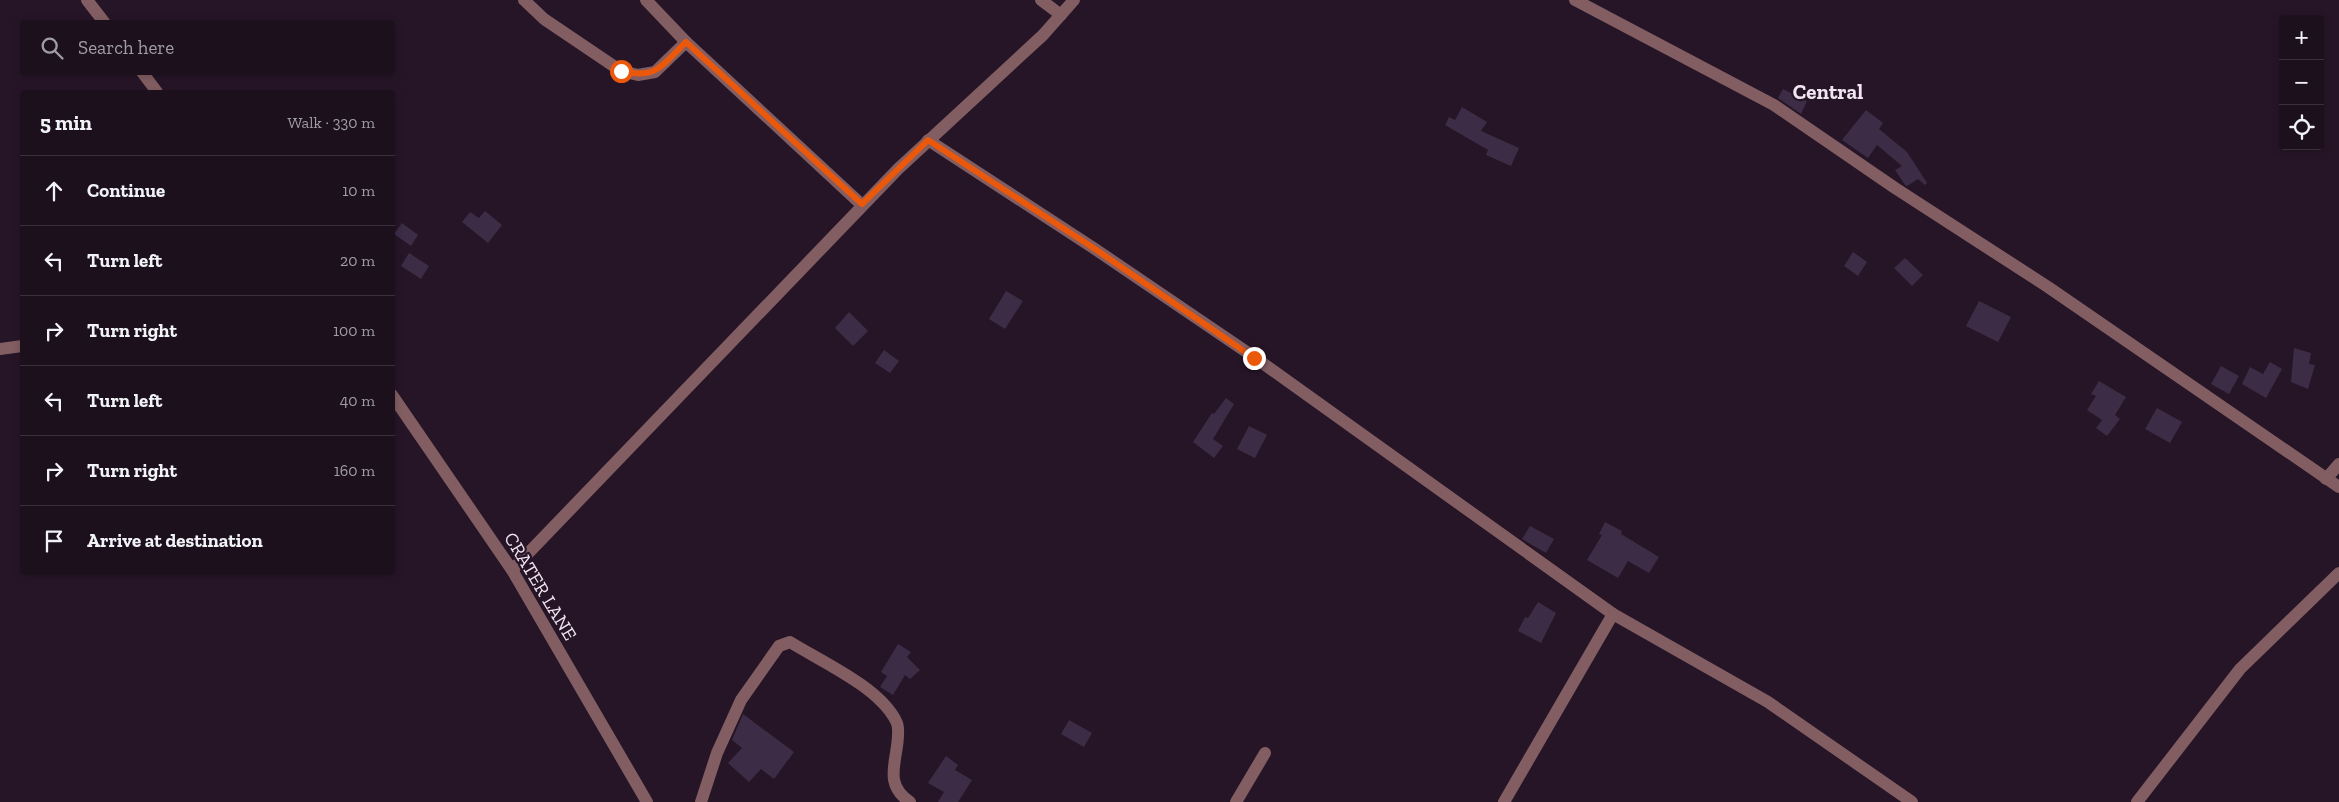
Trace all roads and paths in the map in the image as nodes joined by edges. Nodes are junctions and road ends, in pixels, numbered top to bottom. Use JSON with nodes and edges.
{"nodes":[{"id":1,"x":87,"y":0,"type":"edge"},
{"id":2,"x":524,"y":0,"type":"edge"},
{"id":3,"x":646,"y":0,"type":"edge"},
{"id":4,"x":1041,"y":0,"type":"edge"},
{"id":5,"x":1074,"y":0,"type":"edge"},
{"id":6,"x":1575,"y":0,"type":"edge"},
{"id":7,"x":1061,"y":15,"type":"junction"},
{"id":8,"x":102,"y":20,"type":"edge"},
{"id":9,"x":686,"y":42,"type":"junction"},
{"id":10,"x":144,"y":75,"type":"edge"},
{"id":11,"x":156,"y":90,"type":"edge"},
{"id":12,"x":928,"y":140,"type":"junction"},
{"id":13,"x":862,"y":204,"type":"junction"},
{"id":14,"x":20,"y":346,"type":"edge"},
{"id":15,"x":0,"y":349,"type":"edge"},
{"id":16,"x":395,"y":399,"type":"edge"},
{"id":17,"x":2339,"y":464,"type":"edge"},
{"id":18,"x":2326,"y":479,"type":"junction"},
{"id":19,"x":2339,"y":487,"type":"edge"},
{"id":20,"x":512,"y":570,"type":"junction"},
{"id":21,"x":2339,"y":573,"type":"edge"},
{"id":22,"x":1613,"y":614,"type":"junction"},
{"id":23,"x":1265,"y":753,"type":"dead end"},
{"id":24,"x":647,"y":802,"type":"edge"},
{"id":25,"x":701,"y":802,"type":"edge"},
{"id":26,"x":910,"y":802,"type":"edge"},
{"id":27,"x":1236,"y":802,"type":"edge"},
{"id":28,"x":1504,"y":802,"type":"edge"},
{"id":29,"x":1912,"y":802,"type":"edge"},
{"id":30,"x":2137,"y":802,"type":"edge"}],
"edges":[{"from":1,"to":8,"type":"street"},
{"from":2,"to":9,"type":"street"},
{"from":3,"to":9,"type":"street"},
{"from":4,"to":7,"type":"street"},
{"from":5,"to":7,"type":"street"},
{"from":6,"to":18,"type":"street"},
{"from":7,"to":12,"type":"street"},
{"from":9,"to":13,"type":"street"},
{"from":10,"to":11,"type":"street"},
{"from":12,"to":13,"type":"street"},
{"from":12,"to":22,"type":"street"},
{"from":13,"to":20,"type":"street"},
{"from":14,"to":15,"type":"street"},
{"from":16,"to":20,"type":"street","name":"CRATER LANE"},
{"from":17,"to":18,"type":"street"},
{"from":18,"to":19,"type":"street"},
{"from":20,"to":24,"type":"street","name":"CRATER LANE"},
{"from":21,"to":30,"type":"street"},
{"from":22,"to":28,"type":"street"},
{"from":22,"to":29,"type":"street"},
{"from":23,"to":27,"type":"street"},
{"from":25,"to":26,"type":"street"}]}
